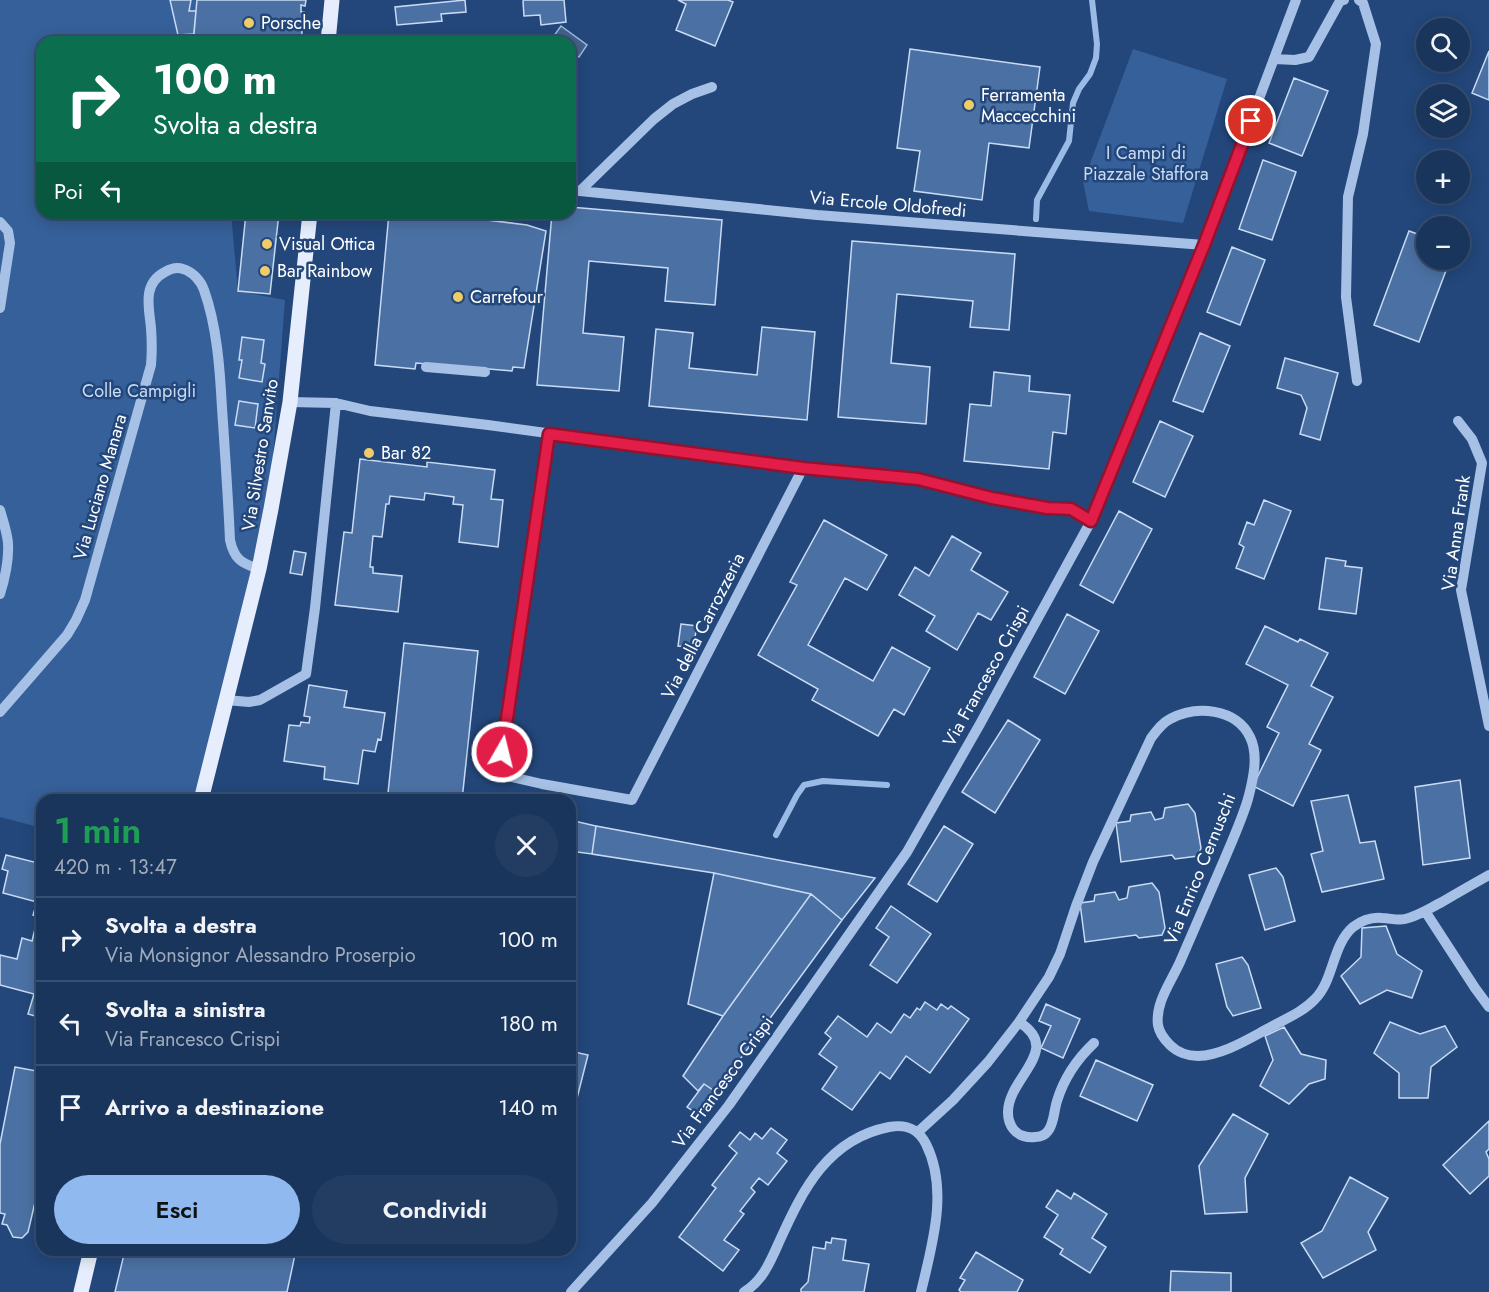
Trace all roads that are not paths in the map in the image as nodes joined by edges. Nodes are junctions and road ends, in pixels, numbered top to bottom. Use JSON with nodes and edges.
{"nodes":[{"id":1,"x":332,"y":0,"type":"edge"},
{"id":2,"x":1296,"y":0,"type":"edge"},
{"id":3,"x":1344,"y":0,"type":"edge"},
{"id":4,"x":1359,"y":0,"type":"edge"},
{"id":5,"x":329,"y":36,"type":"edge"},
{"id":6,"x":1275,"y":59,"type":"junction"},
{"id":7,"x":712,"y":87,"type":"dead end"},
{"id":8,"x":576,"y":190,"type":"edge"},
{"id":9,"x":576,"y":191,"type":"edge"},
{"id":10,"x":309,"y":219,"type":"edge"},
{"id":11,"x":0,"y":222,"type":"edge"},
{"id":12,"x":1204,"y":245,"type":"junction"},
{"id":13,"x":0,"y":308,"type":"edge"},
{"id":14,"x":426,"y":367,"type":"dead end"},
{"id":15,"x":485,"y":372,"type":"dead end"},
{"id":16,"x":1357,"y":381,"type":"dead end"},
{"id":17,"x":290,"y":402,"type":"junction"},
{"id":18,"x":336,"y":403,"type":"junction"},
{"id":19,"x":1458,"y":421,"type":"dead end"},
{"id":20,"x":549,"y":434,"type":"junction"},
{"id":21,"x":803,"y":468,"type":"junction"},
{"id":22,"x":0,"y":510,"type":"edge"},
{"id":23,"x":1091,"y":521,"type":"junction"},
{"id":24,"x":259,"y":569,"type":"junction"},
{"id":25,"x":0,"y":594,"type":"edge"},
{"id":26,"x":226,"y":700,"type":"junction"},
{"id":27,"x":0,"y":712,"type":"edge"},
{"id":28,"x":1489,"y":726,"type":"edge"},
{"id":29,"x":202,"y":794,"type":"edge"},
{"id":30,"x":1489,"y":875,"type":"edge"},
{"id":31,"x":1425,"y":911,"type":"junction"},
{"id":32,"x":1489,"y":1008,"type":"edge"},
{"id":33,"x":1019,"y":1022,"type":"junction"},
{"id":34,"x":1094,"y":1043,"type":"dead end"},
{"id":35,"x":918,"y":1132,"type":"junction"},
{"id":36,"x":90,"y":1256,"type":"edge"},
{"id":37,"x":81,"y":1292,"type":"edge"},
{"id":38,"x":571,"y":1292,"type":"edge"},
{"id":39,"x":744,"y":1292,"type":"edge"},
{"id":40,"x":921,"y":1292,"type":"edge"}],
"edges":[{"from":1,"to":5,"type":"main road"},
{"from":2,"to":6,"type":"street","name":"Via Francesco Crispi"},
{"from":3,"to":6,"type":"street"},
{"from":4,"to":16,"type":"street"},
{"from":6,"to":12,"type":"street","name":"Via Francesco Crispi"},
{"from":7,"to":8,"type":"street"},
{"from":9,"to":12,"type":"street","name":"Via Ercole Oldofredi"},
{"from":10,"to":17,"type":"main road","name":"Via Silvestro Sanvito"},
{"from":11,"to":13,"type":"street"},
{"from":12,"to":23,"type":"street","name":"Via Francesco Crispi"},
{"from":14,"to":15,"type":"street"},
{"from":17,"to":18,"type":"street"},
{"from":17,"to":24,"type":"main road","name":"Via Silvestro Sanvito"},
{"from":18,"to":20,"type":"street"},
{"from":18,"to":26,"type":"street"},
{"from":19,"to":28,"type":"street","name":"Via Anna Frank"},
{"from":20,"to":21,"type":"street"},
{"from":20,"to":21,"type":"street","name":"Via della Carrozzeria"},
{"from":21,"to":23,"type":"street"},
{"from":22,"to":25,"type":"street"},
{"from":23,"to":38,"type":"street","name":"Via Francesco Crispi"},
{"from":24,"to":26,"type":"main road","name":"Via Silvestro Sanvito"},
{"from":24,"to":27,"type":"street","name":"Via Luciano Manara"},
{"from":26,"to":29,"type":"main road","name":"Via Silvestro Sanvito"},
{"from":30,"to":31,"type":"street","name":"Via Enrico Cernuschi"},
{"from":31,"to":32,"type":"street"},
{"from":31,"to":33,"type":"street","name":"Via Enrico Cernuschi"},
{"from":33,"to":34,"type":"street"},
{"from":33,"to":35,"type":"street","name":"Via Enrico Cernuschi"},
{"from":35,"to":39,"type":"street"},
{"from":35,"to":40,"type":"street"},
{"from":36,"to":37,"type":"main road"}]}
